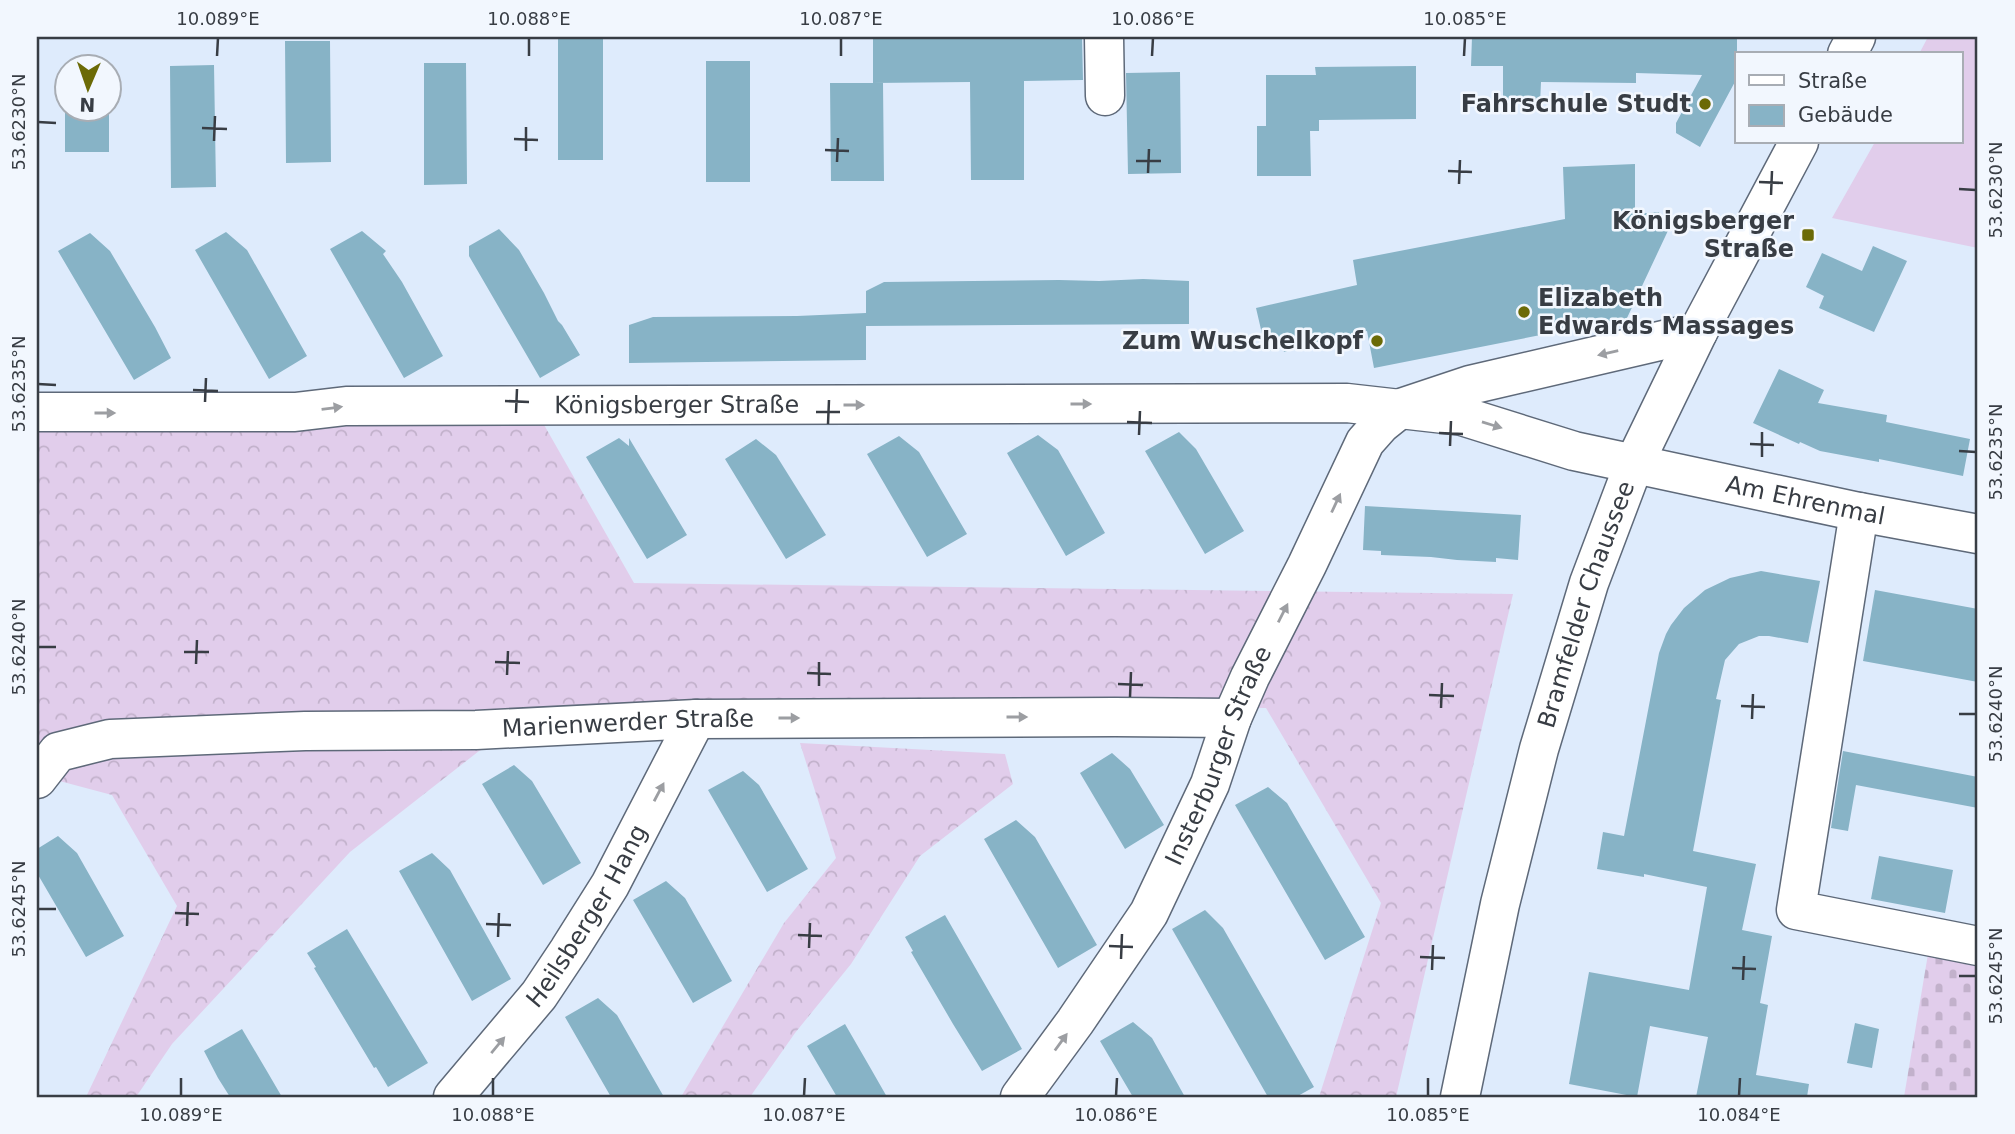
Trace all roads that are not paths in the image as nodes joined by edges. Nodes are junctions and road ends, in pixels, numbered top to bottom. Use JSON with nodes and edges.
{"nodes":[{"id":1,"x":1104,"y":37,"type":"edge"},
{"id":2,"x":1105,"y":96,"type":"dead end"},
{"id":3,"x":1798,"y":144,"type":"edge"},
{"id":4,"x":1698,"y":332,"type":"junction"},
{"id":5,"x":1401,"y":408,"type":"junction"},
{"id":6,"x":37,"y":412,"type":"edge"},
{"id":7,"x":1634,"y":464,"type":"junction"},
{"id":8,"x":1859,"y":512,"type":"junction"},
{"id":9,"x":1978,"y":534,"type":"edge"},
{"id":10,"x":1232,"y":718,"type":"junction"},
{"id":11,"x":696,"y":719,"type":"junction"},
{"id":12,"x":37,"y":779,"type":"edge"},
{"id":13,"x":1978,"y":946,"type":"edge"},
{"id":14,"x":453,"y":1097,"type":"edge"},
{"id":15,"x":1020,"y":1097,"type":"edge"},
{"id":16,"x":1460,"y":1097,"type":"edge"}],
"edges":[{"from":1,"to":2,"type":"street"},
{"from":3,"to":4,"type":"street","name":"Bramfelder Chaussee"},
{"from":4,"to":5,"type":"street","name":"Königsberger Straße","one_way":true},
{"from":4,"to":7,"type":"street","name":"Bramfelder Chaussee"},
{"from":6,"to":5,"type":"street","name":"Königsberger Straße","one_way":true},
{"from":5,"to":7,"type":"street","name":"Königsberger Straße","one_way":true},
{"from":10,"to":5,"type":"street","name":"Insterburger Straße","one_way":true},
{"from":7,"to":8,"type":"street","name":"Am Ehrenmal"},
{"from":7,"to":16,"type":"street","name":"Bramfelder Chaussee"},
{"from":8,"to":9,"type":"street","name":"Am Ehrenmal"},
{"from":8,"to":13,"type":"street"},
{"from":11,"to":10,"type":"street","name":"Marienwerder Straße","one_way":true},
{"from":15,"to":10,"type":"street","name":"Insterburger Straße","one_way":true},
{"from":11,"to":12,"type":"street","name":"Marienwerder Straße"},
{"from":14,"to":11,"type":"street","name":"Heilsberger Hang","one_way":true}]}
